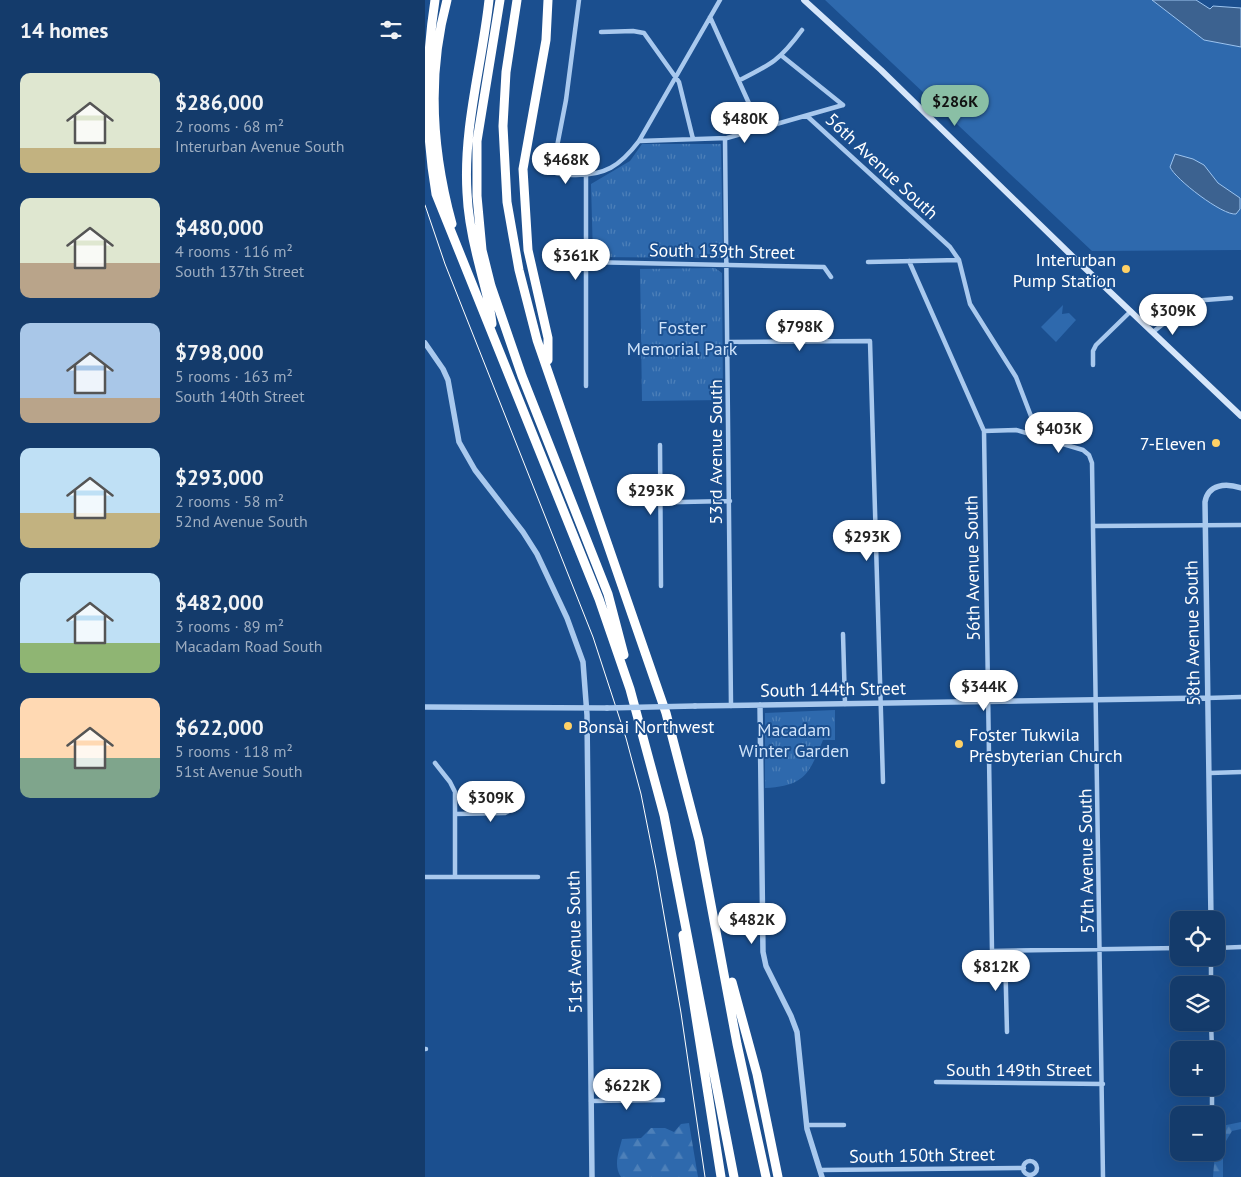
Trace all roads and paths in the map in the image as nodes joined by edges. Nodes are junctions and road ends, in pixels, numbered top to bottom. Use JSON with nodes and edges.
{"nodes":[{"id":1,"x":435,"y":0,"type":"edge"},
{"id":2,"x":447,"y":0,"type":"edge"},
{"id":3,"x":489,"y":0,"type":"edge"},
{"id":4,"x":500,"y":0,"type":"edge"},
{"id":5,"x":517,"y":0,"type":"edge"},
{"id":6,"x":548,"y":0,"type":"edge"},
{"id":7,"x":579,"y":0,"type":"edge"},
{"id":8,"x":720,"y":0,"type":"edge"},
{"id":9,"x":804,"y":0,"type":"edge"},
{"id":10,"x":710,"y":17,"type":"junction"},
{"id":11,"x":802,"y":30,"type":"dead end"},
{"id":12,"x":601,"y":32,"type":"dead end"},
{"id":13,"x":782,"y":56,"type":"junction"},
{"id":14,"x":676,"y":76,"type":"junction"},
{"id":15,"x":740,"y":80,"type":"junction"},
{"id":16,"x":807,"y":116,"type":"junction"},
{"id":17,"x":761,"y":130,"type":"junction"},
{"id":18,"x":725,"y":138,"type":"junction"},
{"id":19,"x":693,"y":140,"type":"junction"},
{"id":20,"x":639,"y":141,"type":"junction"},
{"id":21,"x":586,"y":175,"type":"junction"},
{"id":22,"x":460,"y":253,"type":"junction"},
{"id":23,"x":959,"y":260,"type":"junction"},
{"id":24,"x":909,"y":261,"type":"junction"},
{"id":25,"x":586,"y":262,"type":"junction"},
{"id":26,"x":868,"y":262,"type":"dead end"},
{"id":27,"x":728,"y":264,"type":"junction"},
{"id":28,"x":831,"y":278,"type":"dead end"},
{"id":29,"x":1231,"y":298,"type":"dead end"},
{"id":30,"x":1131,"y":311,"type":"junction"},
{"id":31,"x":493,"y":332,"type":"junction"},
{"id":32,"x":1153,"y":332,"type":"junction"},
{"id":33,"x":729,"y":342,"type":"junction"},
{"id":34,"x":425,"y":343,"type":"edge"},
{"id":35,"x":1093,"y":365,"type":"dead end"},
{"id":36,"x":548,"y":368,"type":"junction"},
{"id":37,"x":586,"y":386,"type":"dead end"},
{"id":38,"x":1241,"y":416,"type":"edge"},
{"id":39,"x":984,"y":431,"type":"junction"},
{"id":40,"x":1039,"y":437,"type":"junction"},
{"id":41,"x":660,"y":445,"type":"dead end"},
{"id":42,"x":1241,"y":488,"type":"edge"},
{"id":43,"x":730,"y":501,"type":"junction"},
{"id":44,"x":660,"y":502,"type":"junction"},
{"id":45,"x":634,"y":503,"type":"dead end"},
{"id":46,"x":1241,"y":525,"type":"edge"},
{"id":47,"x":1094,"y":526,"type":"junction"},
{"id":48,"x":1205,"y":526,"type":"junction"},
{"id":49,"x":661,"y":586,"type":"dead end"},
{"id":50,"x":843,"y":634,"type":"dead end"},
{"id":51,"x":630,"y":690,"type":"junction"},
{"id":52,"x":1241,"y":697,"type":"edge"},
{"id":53,"x":1207,"y":698,"type":"junction"},
{"id":54,"x":1097,"y":701,"type":"junction"},
{"id":55,"x":987,"y":702,"type":"junction"},
{"id":56,"x":880,"y":703,"type":"junction"},
{"id":57,"x":845,"y":704,"type":"junction"},
{"id":58,"x":760,"y":705,"type":"junction"},
{"id":59,"x":731,"y":706,"type":"junction"},
{"id":60,"x":425,"y":707,"type":"edge"},
{"id":61,"x":587,"y":708,"type":"junction"},
{"id":62,"x":435,"y":763,"type":"dead end"},
{"id":63,"x":1241,"y":772,"type":"edge"},
{"id":64,"x":1210,"y":773,"type":"junction"},
{"id":65,"x":883,"y":782,"type":"dead end"},
{"id":66,"x":517,"y":807,"type":"dead end"},
{"id":67,"x":455,"y":814,"type":"junction"},
{"id":68,"x":425,"y":877,"type":"edge"},
{"id":69,"x":455,"y":877,"type":"junction"},
{"id":70,"x":539,"y":877,"type":"dead end"},
{"id":71,"x":679,"y":890,"type":"junction"},
{"id":72,"x":1211,"y":911,"type":"edge"},
{"id":73,"x":716,"y":923,"type":"junction"},
{"id":74,"x":1170,"y":948,"type":"edge"},
{"id":75,"x":1225,"y":948,"type":"edge"},
{"id":76,"x":1241,"y":948,"type":"edge"},
{"id":77,"x":1101,"y":950,"type":"junction"},
{"id":78,"x":1005,"y":951,"type":"junction"},
{"id":79,"x":1007,"y":1032,"type":"dead end"},
{"id":80,"x":936,"y":1082,"type":"dead end"},
{"id":81,"x":1103,"y":1084,"type":"junction"},
{"id":82,"x":663,"y":1100,"type":"dead end"},
{"id":83,"x":591,"y":1101,"type":"junction"},
{"id":84,"x":807,"y":1125,"type":"junction"},
{"id":85,"x":844,"y":1125,"type":"dead end"},
{"id":86,"x":1024,"y":1168,"type":"dead end"},
{"id":87,"x":821,"y":1174,"type":"edge"},
{"id":88,"x":592,"y":1177,"type":"edge"},
{"id":89,"x":721,"y":1177,"type":"edge"},
{"id":90,"x":734,"y":1177,"type":"edge"},
{"id":91,"x":766,"y":1177,"type":"edge"},
{"id":92,"x":779,"y":1177,"type":"edge"},
{"id":93,"x":1103,"y":1177,"type":"edge"}],
"edges":[{"from":1,"to":22,"type":"highway"},
{"from":2,"to":22,"type":"highway"},
{"from":3,"to":31,"type":"highway"},
{"from":4,"to":51,"type":"highway"},
{"from":5,"to":36,"type":"highway"},
{"from":6,"to":36,"type":"highway"},
{"from":7,"to":21,"type":"street"},
{"from":8,"to":10,"type":"street"},
{"from":9,"to":30,"type":"main road"},
{"from":10,"to":14,"type":"street"},
{"from":10,"to":15,"type":"street"},
{"from":11,"to":13,"type":"street"},
{"from":12,"to":14,"type":"street"},
{"from":13,"to":15,"type":"street"},
{"from":13,"to":16,"type":"street"},
{"from":14,"to":19,"type":"street"},
{"from":14,"to":20,"type":"street"},
{"from":15,"to":17,"type":"street"},
{"from":16,"to":17,"type":"street"},
{"from":16,"to":23,"type":"street","name":"56th Avenue South"},
{"from":17,"to":18,"type":"street"},
{"from":18,"to":19,"type":"street"},
{"from":18,"to":27,"type":"street","name":"53rd Avenue South"},
{"from":19,"to":20,"type":"street"},
{"from":20,"to":21,"type":"street"},
{"from":21,"to":25,"type":"street"},
{"from":22,"to":31,"type":"highway"},
{"from":23,"to":24,"type":"street"},
{"from":23,"to":40,"type":"street"},
{"from":24,"to":26,"type":"street"},
{"from":24,"to":39,"type":"street","name":"56th Avenue South"},
{"from":25,"to":27,"type":"street","name":"South 139th Street"},
{"from":25,"to":37,"type":"street"},
{"from":27,"to":28,"type":"street","name":"South 139th Street"},
{"from":27,"to":33,"type":"street","name":"53rd Avenue South"},
{"from":29,"to":32,"type":"street"},
{"from":30,"to":32,"type":"main road"},
{"from":30,"to":35,"type":"street"},
{"from":31,"to":51,"type":"highway"},
{"from":32,"to":38,"type":"main road"},
{"from":33,"to":43,"type":"street","name":"53rd Avenue South"},
{"from":33,"to":56,"type":"street"},
{"from":34,"to":61,"type":"street","name":"51st Avenue South"},
{"from":36,"to":73,"type":"highway"},
{"from":39,"to":40,"type":"street"},
{"from":39,"to":55,"type":"street","name":"56th Avenue South"},
{"from":40,"to":47,"type":"street","name":"57th Avenue South"},
{"from":41,"to":44,"type":"street"},
{"from":42,"to":48,"type":"street","name":"58th Avenue South"},
{"from":43,"to":44,"type":"street"},
{"from":43,"to":59,"type":"street","name":"53rd Avenue South"},
{"from":44,"to":45,"type":"street"},
{"from":44,"to":49,"type":"street"},
{"from":46,"to":48,"type":"street"},
{"from":47,"to":48,"type":"street"},
{"from":47,"to":54,"type":"street","name":"57th Avenue South"},
{"from":48,"to":53,"type":"street","name":"58th Avenue South"},
{"from":50,"to":57,"type":"street"},
{"from":51,"to":71,"type":"highway"},
{"from":52,"to":53,"type":"street","name":"South 144th Street"},
{"from":53,"to":54,"type":"street","name":"South 144th Street"},
{"from":53,"to":64,"type":"street","name":"58th Avenue South"},
{"from":54,"to":55,"type":"street","name":"South 144th Street"},
{"from":54,"to":77,"type":"street","name":"57th Avenue South"},
{"from":55,"to":56,"type":"street","name":"South 144th Street"},
{"from":55,"to":78,"type":"street","name":"56th Avenue South"},
{"from":56,"to":57,"type":"street","name":"South 144th Street"},
{"from":56,"to":65,"type":"street"},
{"from":57,"to":58,"type":"street","name":"South 144th Street"},
{"from":58,"to":59,"type":"street","name":"South 144th Street"},
{"from":58,"to":84,"type":"street"},
{"from":59,"to":61,"type":"street","name":"South 144th Street","bridge":true},
{"from":60,"to":61,"type":"street","name":"South 144th Street"},
{"from":61,"to":83,"type":"street","name":"51st Avenue South"},
{"from":62,"to":67,"type":"street"},
{"from":63,"to":64,"type":"street"},
{"from":64,"to":72,"type":"street","name":"58th Avenue South"},
{"from":66,"to":67,"type":"street"},
{"from":67,"to":69,"type":"street"},
{"from":68,"to":69,"type":"street"},
{"from":69,"to":70,"type":"street"},
{"from":71,"to":89,"type":"highway"},
{"from":71,"to":90,"type":"highway"},
{"from":73,"to":91,"type":"highway"},
{"from":73,"to":92,"type":"highway"},
{"from":74,"to":77,"type":"street"},
{"from":75,"to":76,"type":"street"},
{"from":77,"to":78,"type":"street"},
{"from":77,"to":81,"type":"street","name":"57th Avenue South"},
{"from":78,"to":79,"type":"street"},
{"from":80,"to":81,"type":"street","name":"South 149th Street"},
{"from":81,"to":93,"type":"street","name":"57th Avenue South"},
{"from":82,"to":83,"type":"street"},
{"from":83,"to":88,"type":"street","name":"51st Avenue South"},
{"from":84,"to":85,"type":"street"},
{"from":84,"to":87,"type":"street"},
{"from":86,"to":87,"type":"street","name":"South 150th Street"}]}
